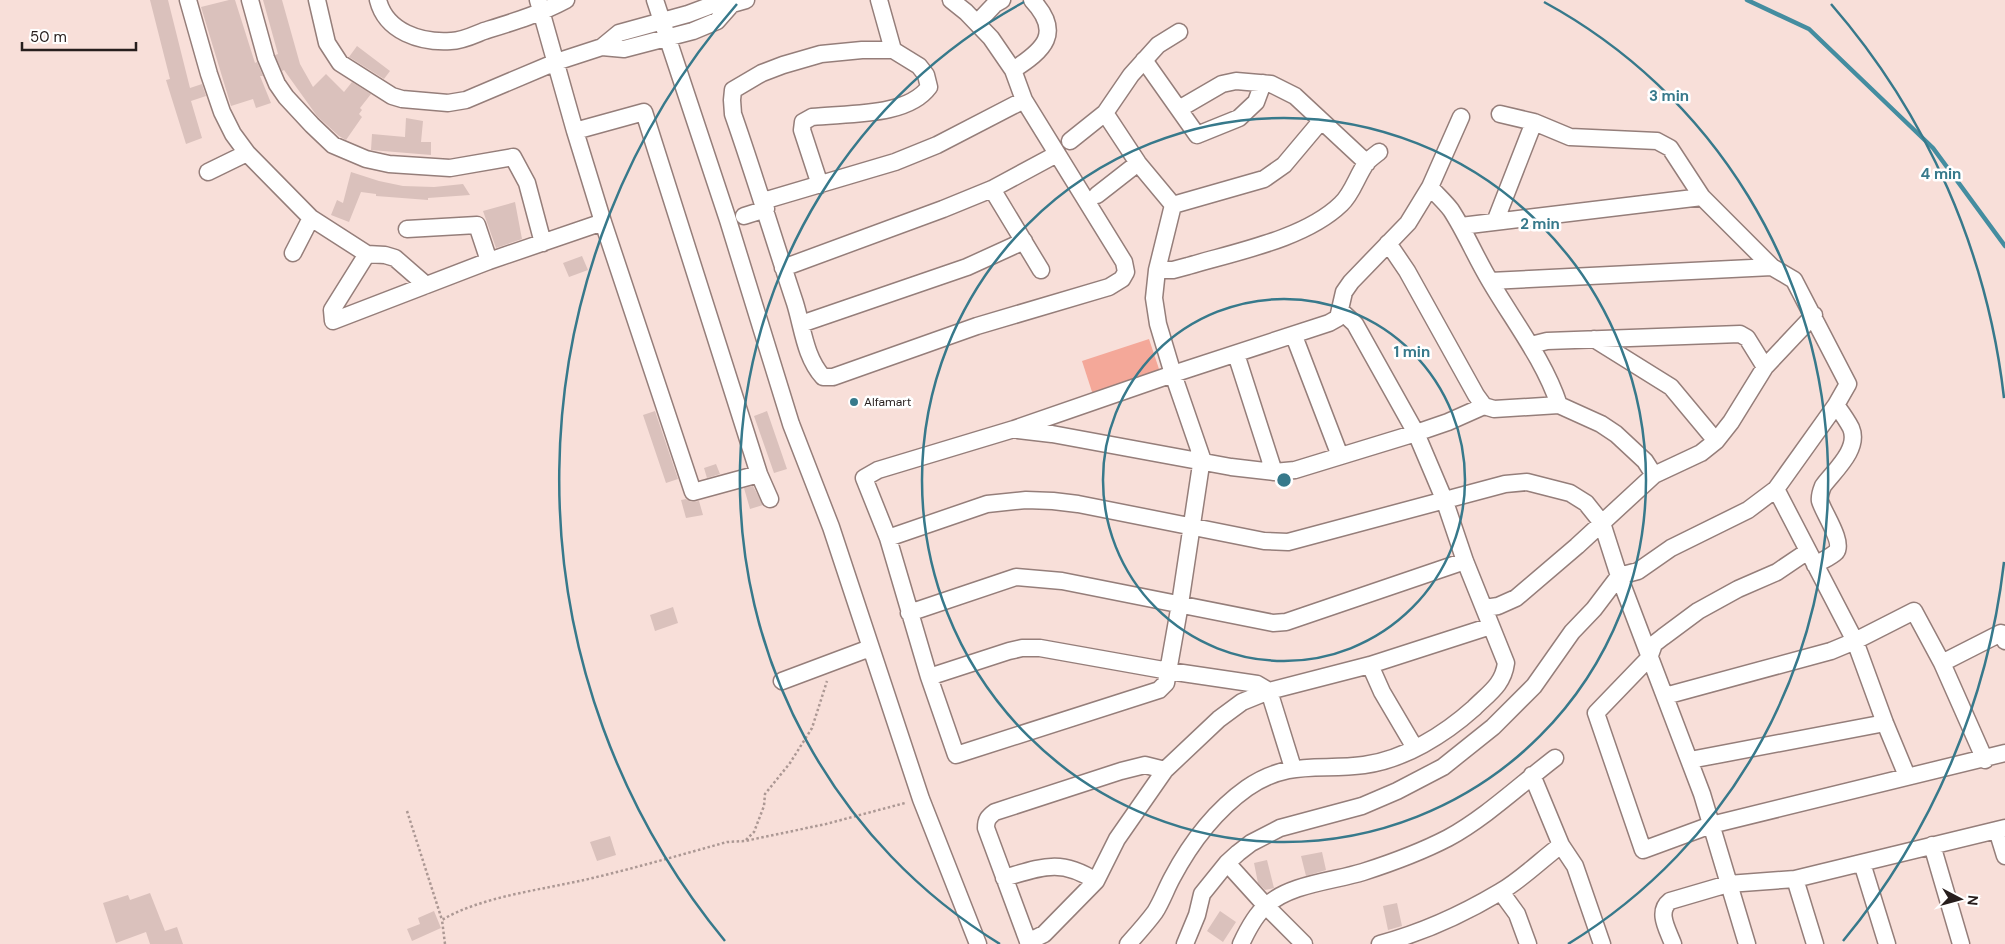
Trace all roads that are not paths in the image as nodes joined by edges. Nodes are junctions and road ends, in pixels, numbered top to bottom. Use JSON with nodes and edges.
{"nodes":[{"id":1,"x":188,"y":0,"type":"edge"},
{"id":2,"x":250,"y":0,"type":"edge"},
{"id":3,"x":317,"y":0,"type":"edge"},
{"id":4,"x":378,"y":0,"type":"edge"},
{"id":5,"x":566,"y":0,"type":"edge"},
{"id":6,"x":655,"y":0,"type":"edge"},
{"id":7,"x":879,"y":0,"type":"edge"},
{"id":8,"x":951,"y":0,"type":"edge"},
{"id":9,"x":1002,"y":0,"type":"edge"},
{"id":10,"x":1032,"y":0,"type":"edge"},
{"id":11,"x":739,"y":2,"type":"edge"},
{"id":12,"x":540,"y":6,"type":"edge"},
{"id":13,"x":663,"y":21,"type":"junction"},
{"id":14,"x":977,"y":23,"type":"junction"},
{"id":15,"x":1179,"y":32,"type":"dead end"},
{"id":16,"x":669,"y":38,"type":"junction"},
{"id":17,"x":602,"y":47,"type":"junction"},
{"id":18,"x":893,"y":50,"type":"junction"},
{"id":19,"x":1144,"y":60,"type":"junction"},
{"id":20,"x":556,"y":62,"type":"junction"},
{"id":21,"x":1013,"y":70,"type":"junction"},
{"id":22,"x":1263,"y":83,"type":"junction"},
{"id":23,"x":1024,"y":100,"type":"junction"},
{"id":24,"x":1179,"y":109,"type":"junction"},
{"id":25,"x":1105,"y":113,"type":"junction"},
{"id":26,"x":1500,"y":114,"type":"dead end"},
{"id":27,"x":1461,"y":117,"type":"dead end"},
{"id":28,"x":1321,"y":121,"type":"junction"},
{"id":29,"x":1534,"y":122,"type":"junction"},
{"id":30,"x":575,"y":131,"type":"junction"},
{"id":31,"x":1070,"y":141,"type":"dead end"},
{"id":32,"x":247,"y":153,"type":"junction"},
{"id":33,"x":1057,"y":154,"type":"junction"},
{"id":34,"x":1138,"y":163,"type":"junction"},
{"id":35,"x":208,"y":172,"type":"dead end"},
{"id":36,"x":820,"y":185,"type":"junction"},
{"id":37,"x":1430,"y":187,"type":"junction"},
{"id":38,"x":992,"y":188,"type":"junction"},
{"id":39,"x":1097,"y":195,"type":"dead end"},
{"id":40,"x":1702,"y":197,"type":"junction"},
{"id":41,"x":764,"y":205,"type":"junction"},
{"id":42,"x":1173,"y":205,"type":"junction"},
{"id":43,"x":744,"y":216,"type":"dead end"},
{"id":44,"x":311,"y":218,"type":"junction"},
{"id":45,"x":603,"y":222,"type":"junction"},
{"id":46,"x":1495,"y":222,"type":"junction"},
{"id":47,"x":1461,"y":226,"type":"junction"},
{"id":48,"x":407,"y":229,"type":"dead end"},
{"id":49,"x":1024,"y":241,"type":"junction"},
{"id":50,"x":543,"y":243,"type":"junction"},
{"id":51,"x":1388,"y":243,"type":"junction"},
{"id":52,"x":292,"y":253,"type":"dead end"},
{"id":53,"x":367,"y":254,"type":"junction"},
{"id":54,"x":489,"y":261,"type":"junction"},
{"id":55,"x":1772,"y":267,"type":"junction"},
{"id":56,"x":783,"y":268,"type":"junction"},
{"id":57,"x":1041,"y":270,"type":"dead end"},
{"id":58,"x":1157,"y":270,"type":"junction"},
{"id":59,"x":1490,"y":282,"type":"junction"},
{"id":60,"x":426,"y":285,"type":"junction"},
{"id":61,"x":1340,"y":310,"type":"junction"},
{"id":62,"x":1814,"y":315,"type":"junction"},
{"id":63,"x":801,"y":324,"type":"junction"},
{"id":64,"x":1294,"y":336,"type":"junction"},
{"id":65,"x":1594,"y":339,"type":"junction"},
{"id":66,"x":1531,"y":345,"type":"junction"},
{"id":67,"x":1236,"y":354,"type":"junction"},
{"id":68,"x":1765,"y":367,"type":"junction"},
{"id":69,"x":1173,"y":374,"type":"junction"},
{"id":70,"x":1836,"y":405,"type":"junction"},
{"id":71,"x":1484,"y":406,"type":"junction"},
{"id":72,"x":1559,"y":406,"type":"junction"},
{"id":73,"x":1014,"y":429,"type":"junction"},
{"id":74,"x":1416,"y":433,"type":"junction"},
{"id":75,"x":1716,"y":441,"type":"junction"},
{"id":76,"x":1340,"y":456,"type":"junction"},
{"id":77,"x":1202,"y":462,"type":"junction"},
{"id":78,"x":1274,"y":472,"type":"junction"},
{"id":79,"x":759,"y":474,"type":"junction"},
{"id":80,"x":1654,"y":475,"type":"junction"},
{"id":81,"x":1776,"y":489,"type":"junction"},
{"id":82,"x":770,"y":498,"type":"dead end"},
{"id":83,"x":1444,"y":499,"type":"junction"},
{"id":84,"x":1602,"y":523,"type":"junction"},
{"id":85,"x":1191,"y":527,"type":"junction"},
{"id":86,"x":888,"y":538,"type":"junction"},
{"id":87,"x":1811,"y":558,"type":"junction"},
{"id":88,"x":1466,"y":561,"type":"junction"},
{"id":89,"x":1619,"y":576,"type":"junction"},
{"id":90,"x":1180,"y":604,"type":"junction"},
{"id":91,"x":1485,"y":608,"type":"junction"},
{"id":92,"x":909,"y":612,"type":"junction"},
{"id":93,"x":1491,"y":626,"type":"junction"},
{"id":94,"x":2005,"y":641,"type":"edge"},
{"id":95,"x":1856,"y":642,"type":"junction"},
{"id":96,"x":870,"y":648,"type":"junction"},
{"id":97,"x":1649,"y":658,"type":"junction"},
{"id":98,"x":1942,"y":663,"type":"junction"},
{"id":99,"x":1370,"y":665,"type":"junction"},
{"id":100,"x":1169,"y":671,"type":"junction"},
{"id":101,"x":929,"y":677,"type":"junction"},
{"id":102,"x":782,"y":681,"type":"dead end"},
{"id":103,"x":1269,"y":692,"type":"junction"},
{"id":104,"x":1665,"y":696,"type":"junction"},
{"id":105,"x":1885,"y":723,"type":"junction"},
{"id":106,"x":1415,"y":748,"type":"junction"},
{"id":107,"x":2005,"y":753,"type":"edge"},
{"id":108,"x":1555,"y":758,"type":"dead end"},
{"id":109,"x":1690,"y":760,"type":"junction"},
{"id":110,"x":1985,"y":760,"type":"junction"},
{"id":111,"x":1293,"y":768,"type":"junction"},
{"id":112,"x":1165,"y":770,"type":"junction"},
{"id":113,"x":1532,"y":775,"type":"junction"},
{"id":114,"x":1907,"y":776,"type":"junction"},
{"id":115,"x":1711,"y":825,"type":"junction"},
{"id":116,"x":2001,"y":829,"type":"edge"},
{"id":117,"x":1561,"y":845,"type":"junction"},
{"id":118,"x":1932,"y":845,"type":"junction"},
{"id":119,"x":2005,"y":856,"type":"edge"},
{"id":120,"x":1227,"y":862,"type":"junction"},
{"id":121,"x":1862,"y":863,"type":"junction"},
{"id":122,"x":1004,"y":878,"type":"junction"},
{"id":123,"x":1795,"y":879,"type":"junction"},
{"id":124,"x":1096,"y":881,"type":"junction"},
{"id":125,"x":1728,"y":884,"type":"junction"},
{"id":126,"x":1501,"y":892,"type":"junction"},
{"id":127,"x":1266,"y":906,"type":"junction"},
{"id":128,"x":1029,"y":943,"type":"edge"},
{"id":129,"x":978,"y":944,"type":"edge"},
{"id":130,"x":1128,"y":944,"type":"edge"},
{"id":131,"x":1185,"y":944,"type":"edge"},
{"id":132,"x":1241,"y":944,"type":"edge"},
{"id":133,"x":1304,"y":944,"type":"edge"},
{"id":134,"x":1380,"y":944,"type":"edge"},
{"id":135,"x":1528,"y":944,"type":"edge"},
{"id":136,"x":1602,"y":944,"type":"edge"},
{"id":137,"x":1672,"y":944,"type":"edge"},
{"id":138,"x":1747,"y":944,"type":"edge"},
{"id":139,"x":1815,"y":944,"type":"edge"},
{"id":140,"x":1888,"y":944,"type":"edge"},
{"id":141,"x":1961,"y":944,"type":"edge"}],
"edges":[{"from":1,"to":32,"type":"street"},
{"from":2,"to":50,"type":"street"},
{"from":3,"to":20,"type":"street"},
{"from":4,"to":12,"type":"street"},
{"from":5,"to":12,"type":"street"},
{"from":6,"to":13,"type":"street"},
{"from":7,"to":18,"type":"street"},
{"from":8,"to":14,"type":"street"},
{"from":9,"to":14,"type":"street"},
{"from":10,"to":21,"type":"street"},
{"from":11,"to":13,"type":"street"},
{"from":11,"to":16,"type":"street"},
{"from":12,"to":20,"type":"street"},
{"from":13,"to":16,"type":"street"},
{"from":13,"to":17,"type":"street"},
{"from":14,"to":21,"type":"street"},
{"from":15,"to":19,"type":"street"},
{"from":16,"to":17,"type":"street"},
{"from":16,"to":96,"type":"street"},
{"from":17,"to":20,"type":"street"},
{"from":18,"to":36,"type":"street"},
{"from":18,"to":41,"type":"street"},
{"from":19,"to":24,"type":"street"},
{"from":19,"to":25,"type":"street"},
{"from":20,"to":30,"type":"street"},
{"from":21,"to":23,"type":"street"},
{"from":22,"to":24,"type":"street"},
{"from":22,"to":24,"type":"street"},
{"from":22,"to":28,"type":"street"},
{"from":23,"to":33,"type":"street"},
{"from":23,"to":36,"type":"street"},
{"from":25,"to":31,"type":"street"},
{"from":25,"to":34,"type":"street"},
{"from":26,"to":29,"type":"street"},
{"from":27,"to":37,"type":"street"},
{"from":28,"to":42,"type":"street"},
{"from":28,"to":58,"type":"street"},
{"from":29,"to":40,"type":"street"},
{"from":29,"to":46,"type":"street"},
{"from":30,"to":45,"type":"street"},
{"from":30,"to":79,"type":"street"},
{"from":32,"to":35,"type":"street"},
{"from":32,"to":44,"type":"street"},
{"from":33,"to":38,"type":"street"},
{"from":33,"to":63,"type":"street"},
{"from":34,"to":39,"type":"street"},
{"from":34,"to":42,"type":"street"},
{"from":36,"to":41,"type":"street"},
{"from":37,"to":47,"type":"street"},
{"from":37,"to":51,"type":"street"},
{"from":38,"to":49,"type":"street"},
{"from":38,"to":56,"type":"street"},
{"from":40,"to":46,"type":"street"},
{"from":40,"to":55,"type":"street"},
{"from":41,"to":43,"type":"street"},
{"from":41,"to":56,"type":"street"},
{"from":42,"to":58,"type":"street"},
{"from":44,"to":52,"type":"street"},
{"from":44,"to":53,"type":"street"},
{"from":45,"to":50,"type":"street"},
{"from":45,"to":79,"type":"street"},
{"from":46,"to":47,"type":"street"},
{"from":47,"to":59,"type":"street"},
{"from":48,"to":54,"type":"street"},
{"from":49,"to":57,"type":"street"},
{"from":49,"to":63,"type":"street"},
{"from":50,"to":54,"type":"street"},
{"from":51,"to":61,"type":"street"},
{"from":51,"to":71,"type":"street"},
{"from":53,"to":60,"type":"street"},
{"from":53,"to":60,"type":"street"},
{"from":54,"to":60,"type":"street"},
{"from":55,"to":59,"type":"street"},
{"from":55,"to":62,"type":"street"},
{"from":56,"to":63,"type":"street"},
{"from":58,"to":69,"type":"street"},
{"from":59,"to":66,"type":"street"},
{"from":61,"to":64,"type":"street"},
{"from":61,"to":74,"type":"street"},
{"from":62,"to":68,"type":"street"},
{"from":62,"to":70,"type":"street"},
{"from":64,"to":67,"type":"street"},
{"from":64,"to":76,"type":"street"},
{"from":65,"to":66,"type":"street"},
{"from":65,"to":68,"type":"street"},
{"from":65,"to":75,"type":"street"},
{"from":66,"to":72,"type":"street"},
{"from":67,"to":69,"type":"street"},
{"from":67,"to":78,"type":"street"},
{"from":68,"to":75,"type":"street"},
{"from":69,"to":73,"type":"street"},
{"from":69,"to":77,"type":"street"},
{"from":70,"to":81,"type":"street"},
{"from":70,"to":87,"type":"street"},
{"from":71,"to":72,"type":"street"},
{"from":71,"to":74,"type":"street"},
{"from":72,"to":80,"type":"street"},
{"from":73,"to":77,"type":"street"},
{"from":73,"to":86,"type":"street"},
{"from":74,"to":76,"type":"street"},
{"from":74,"to":83,"type":"street"},
{"from":75,"to":80,"type":"street"},
{"from":76,"to":78,"type":"street"},
{"from":77,"to":78,"type":"street"},
{"from":77,"to":85,"type":"street"},
{"from":79,"to":82,"type":"street"},
{"from":80,"to":84,"type":"street"},
{"from":81,"to":87,"type":"street"},
{"from":81,"to":89,"type":"street"},
{"from":83,"to":84,"type":"street"},
{"from":83,"to":85,"type":"street"},
{"from":83,"to":88,"type":"street"},
{"from":84,"to":89,"type":"street"},
{"from":84,"to":91,"type":"street"},
{"from":85,"to":86,"type":"street"},
{"from":85,"to":90,"type":"street"},
{"from":86,"to":92,"type":"street"},
{"from":87,"to":95,"type":"street"},
{"from":87,"to":97,"type":"street"},
{"from":88,"to":90,"type":"street"},
{"from":88,"to":91,"type":"street"},
{"from":89,"to":97,"type":"street"},
{"from":89,"to":120,"type":"street"},
{"from":90,"to":92,"type":"street"},
{"from":90,"to":100,"type":"street"},
{"from":91,"to":93,"type":"street"},
{"from":92,"to":101,"type":"street"},
{"from":93,"to":99,"type":"street"},
{"from":93,"to":106,"type":"street"},
{"from":94,"to":98,"type":"street"},
{"from":95,"to":98,"type":"street"},
{"from":95,"to":104,"type":"street"},
{"from":95,"to":105,"type":"street"},
{"from":96,"to":102,"type":"street"},
{"from":96,"to":129,"type":"street"},
{"from":97,"to":104,"type":"street"},
{"from":97,"to":115,"type":"street"},
{"from":98,"to":110,"type":"street"},
{"from":99,"to":103,"type":"street"},
{"from":99,"to":106,"type":"street"},
{"from":100,"to":101,"type":"street"},
{"from":100,"to":101,"type":"street"},
{"from":100,"to":103,"type":"street"},
{"from":103,"to":111,"type":"street"},
{"from":103,"to":112,"type":"street"},
{"from":104,"to":109,"type":"street"},
{"from":105,"to":109,"type":"street"},
{"from":105,"to":114,"type":"street"},
{"from":106,"to":111,"type":"street"},
{"from":107,"to":110,"type":"street"},
{"from":108,"to":113,"type":"street"},
{"from":109,"to":115,"type":"street"},
{"from":110,"to":114,"type":"street"},
{"from":111,"to":130,"type":"street"},
{"from":112,"to":122,"type":"street"},
{"from":112,"to":124,"type":"street"},
{"from":113,"to":117,"type":"street"},
{"from":113,"to":127,"type":"street"},
{"from":114,"to":115,"type":"street"},
{"from":115,"to":125,"type":"street"},
{"from":116,"to":118,"type":"street"},
{"from":116,"to":119,"type":"street"},
{"from":117,"to":126,"type":"street"},
{"from":117,"to":136,"type":"street"},
{"from":118,"to":121,"type":"street"},
{"from":118,"to":141,"type":"street"},
{"from":120,"to":127,"type":"street"},
{"from":120,"to":131,"type":"street"},
{"from":121,"to":123,"type":"street"},
{"from":121,"to":140,"type":"street"},
{"from":122,"to":124,"type":"street"},
{"from":122,"to":128,"type":"street"},
{"from":123,"to":125,"type":"street"},
{"from":123,"to":139,"type":"street"},
{"from":124,"to":128,"type":"street"},
{"from":125,"to":137,"type":"street"},
{"from":125,"to":138,"type":"street"},
{"from":126,"to":134,"type":"street"},
{"from":126,"to":135,"type":"street"},
{"from":127,"to":132,"type":"street"},
{"from":127,"to":133,"type":"street"}]}
